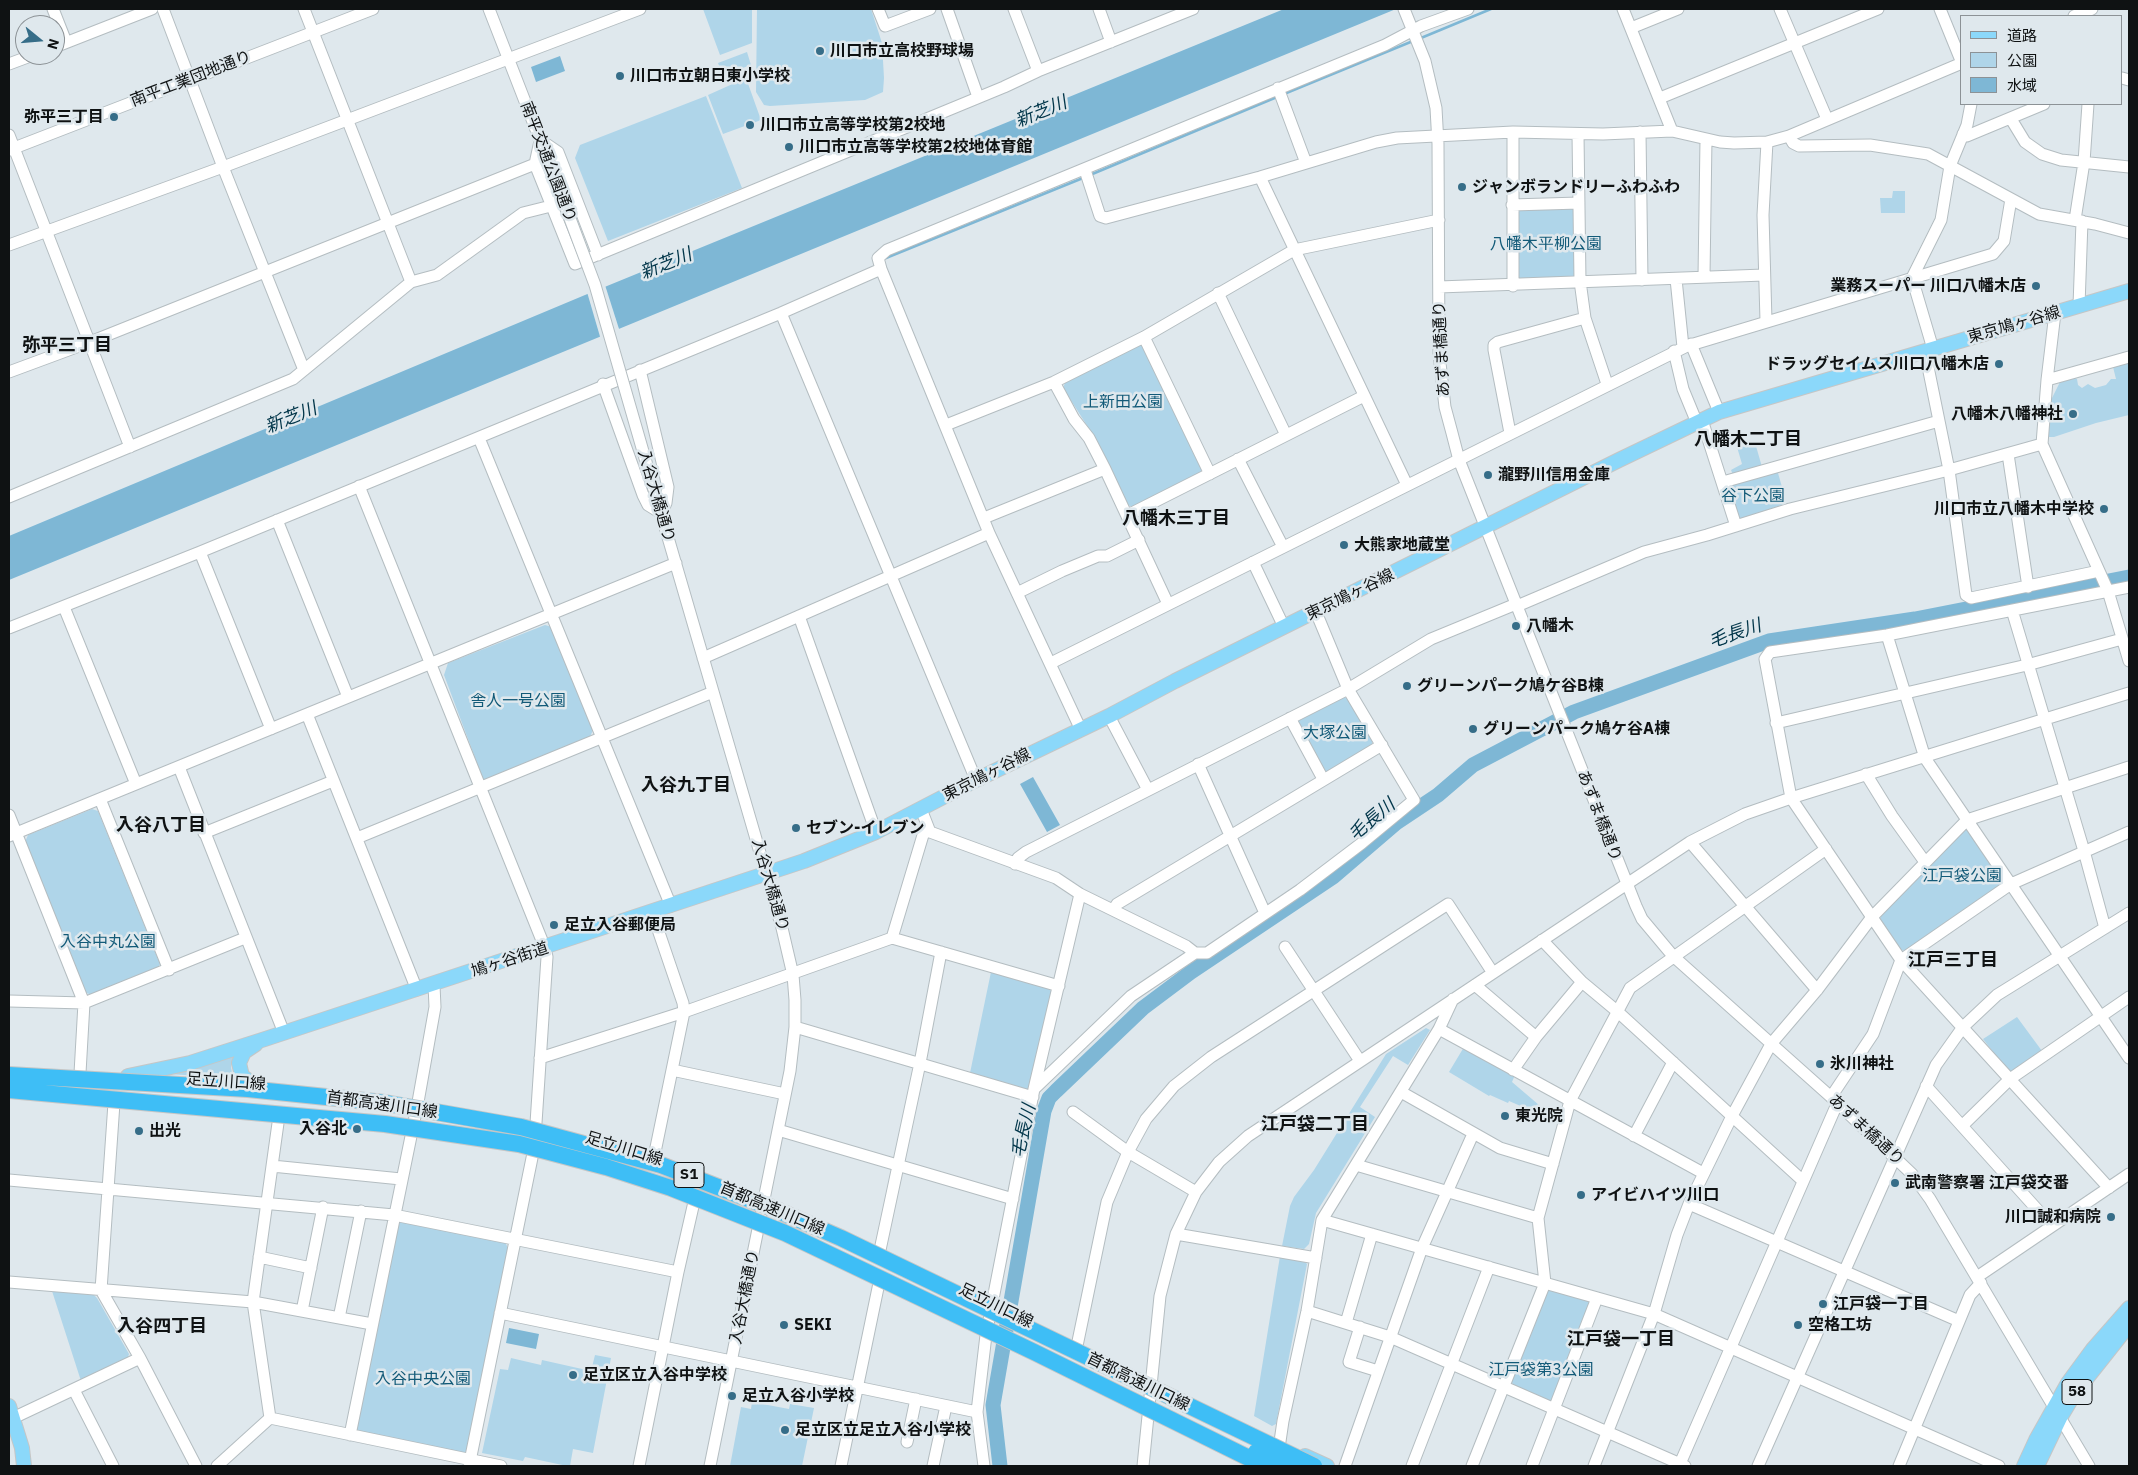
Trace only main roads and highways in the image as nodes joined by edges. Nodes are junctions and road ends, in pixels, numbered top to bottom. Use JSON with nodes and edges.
{"nodes":[{"id":1,"x":2129,"y":291,"type":"edge"},
{"id":2,"x":921,"y":809,"type":"joint"},
{"id":3,"x":265,"y":1039,"type":"junction"},
{"id":4,"x":9,"y":1069,"type":"edge"},
{"id":5,"x":9,"y":1075,"type":"edge"},
{"id":6,"x":128,"y":1076,"type":"junction"},
{"id":7,"x":87,"y":1083,"type":"junction"},
{"id":8,"x":253,"y":1084,"type":"junction"},
{"id":9,"x":9,"y":1090,"type":"edge"},
{"id":10,"x":9,"y":1094,"type":"edge"},
{"id":11,"x":526,"y":1149,"type":"junction"},
{"id":12,"x":919,"y":1275,"type":"junction"},
{"id":13,"x":2129,"y":1308,"type":"edge"},
{"id":14,"x":2129,"y":1325,"type":"edge"},
{"id":15,"x":1034,"y":1352,"type":"junction"},
{"id":16,"x":11,"y":1412,"type":"edge"},
{"id":17,"x":2057,"y":1412,"type":"junction"},
{"id":18,"x":24,"y":1466,"type":"edge"},
{"id":19,"x":1254,"y":1466,"type":"edge"},
{"id":20,"x":1265,"y":1466,"type":"edge"},
{"id":21,"x":1286,"y":1466,"type":"edge"},
{"id":22,"x":1314,"y":1466,"type":"edge"},
{"id":23,"x":1327,"y":1466,"type":"edge"},
{"id":24,"x":2024,"y":1466,"type":"edge"},
{"id":25,"x":2037,"y":1466,"type":"edge"}],
"edges":[{"from":1,"to":2,"type":"main road","name":"東京鳩ヶ谷線"},
{"from":2,"to":3,"type":"main road","name":"鳩ヶ谷街道"},
{"from":3,"to":6,"type":"main road","name":"鳩ヶ谷街道"},
{"from":3,"to":8,"type":"main road","name":"鳩ヶ谷街道"},
{"from":4,"to":7,"type":"main road","name":"足立川口線"},
{"from":5,"to":12,"type":"highway","name":"首都高速川口線","number":"S1","bridge":true},
{"from":6,"to":7,"type":"main road","name":"足立川口線"},
{"from":6,"to":8,"type":"main road","name":"足立川口線"},
{"from":7,"to":11,"type":"highway","bridge":true},
{"from":7,"to":12,"type":"highway","bridge":true},
{"from":8,"to":23,"type":"main road","name":"足立川口線"},
{"from":9,"to":11,"type":"highway","name":"首都高速川口線","number":"S1","bridge":true},
{"from":10,"to":11,"type":"main road","name":"足立川口線"},
{"from":11,"to":15,"type":"highway","name":"首都高速川口線","number":"S1","bridge":true},
{"from":11,"to":19,"type":"main road","name":"足立川口線"},
{"from":12,"to":22,"type":"highway","name":"首都高速川口線","number":"S1","bridge":true},
{"from":13,"to":17,"type":"main road","number":"58"},
{"from":14,"to":17,"type":"main road","number":"58"},
{"from":15,"to":20,"type":"highway","name":"首都高速川口線","number":"S1","bridge":true},
{"from":15,"to":21,"type":"highway","bridge":true},
{"from":16,"to":18,"type":"main road"},
{"from":17,"to":24,"type":"main road","number":"58"},
{"from":17,"to":25,"type":"main road","number":"58"}]}
